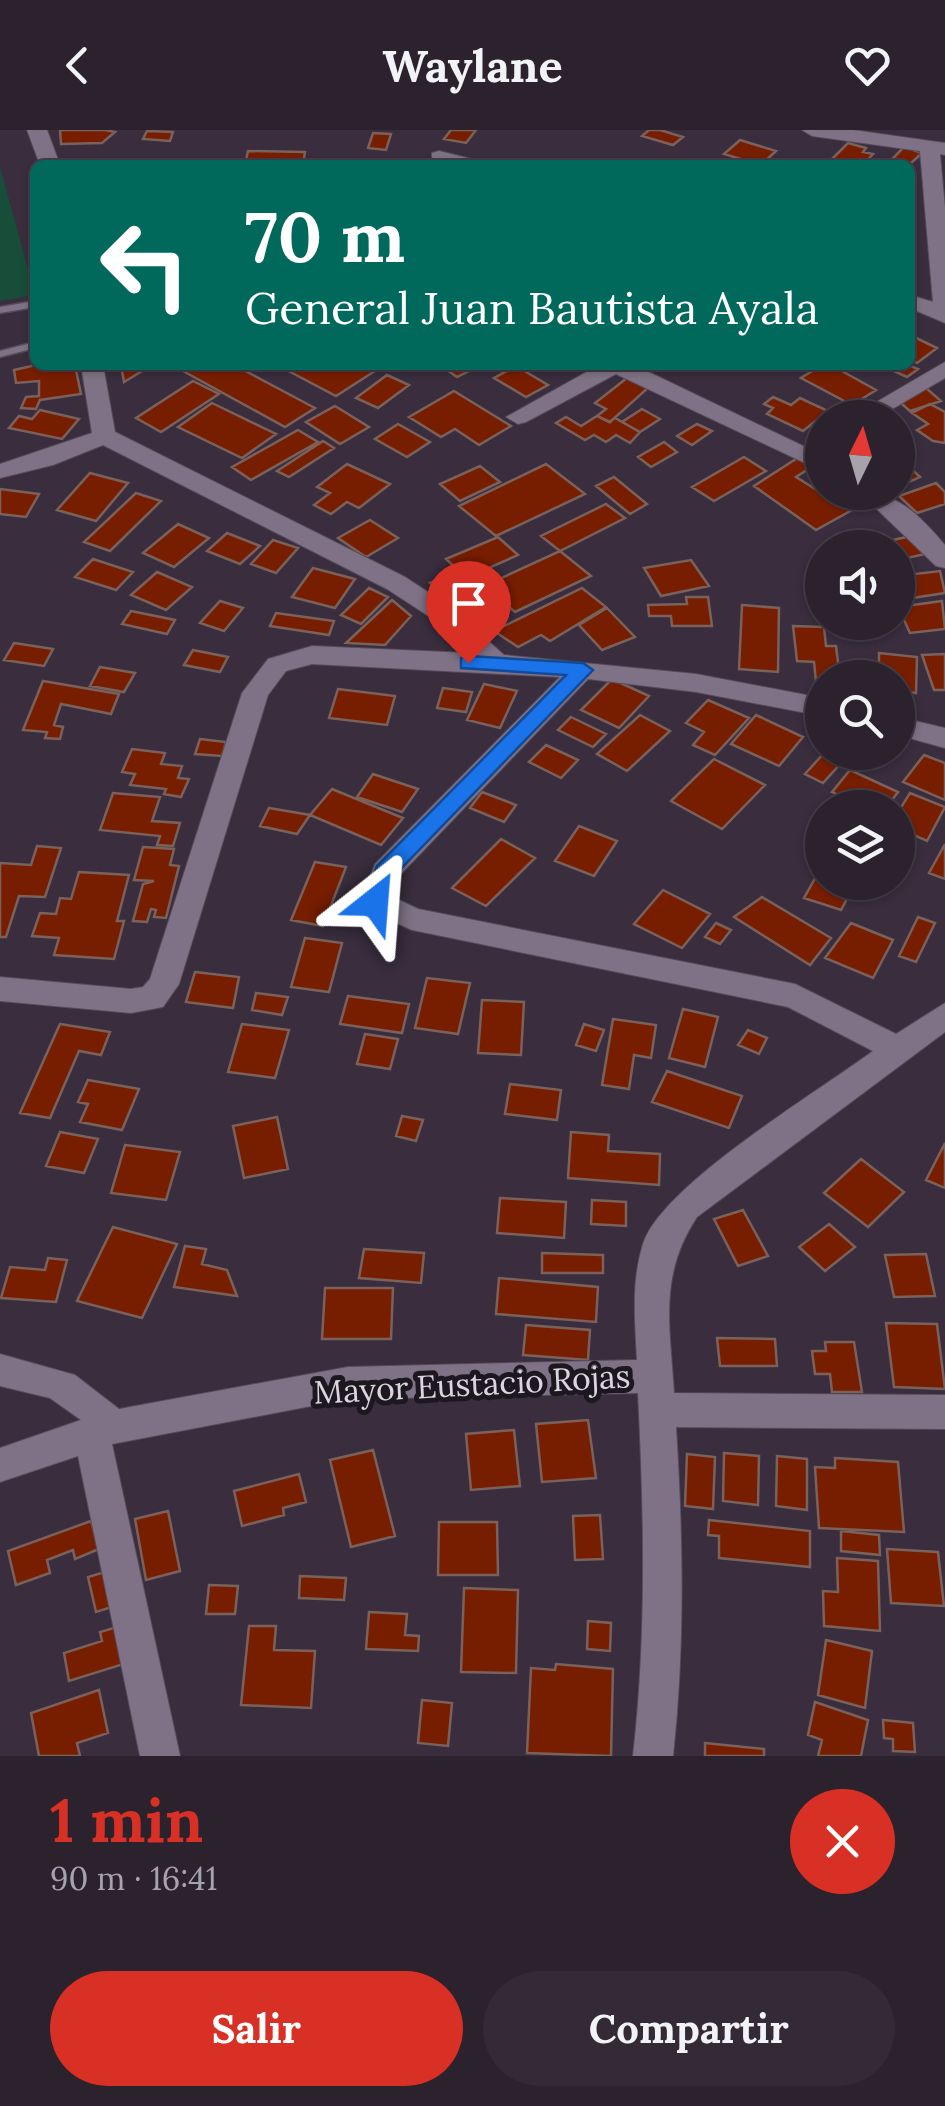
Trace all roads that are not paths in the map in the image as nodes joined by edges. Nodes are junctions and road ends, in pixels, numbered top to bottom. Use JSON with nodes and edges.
{"nodes":[{"id":1,"x":38,"y":130,"type":"edge"},
{"id":2,"x":812,"y":130,"type":"edge"},
{"id":3,"x":937,"y":147,"type":"edge"},
{"id":4,"x":439,"y":157,"type":"dead end"},
{"id":5,"x":48,"y":160,"type":"edge"},
{"id":6,"x":452,"y":160,"type":"edge"},
{"id":7,"x":915,"y":303,"type":"edge"},
{"id":8,"x":30,"y":305,"type":"edge"},
{"id":9,"x":0,"y":310,"type":"edge"},
{"id":10,"x":945,"y":315,"type":"edge"},
{"id":11,"x":30,"y":346,"type":"edge"},
{"id":12,"x":0,"y":354,"type":"edge"},
{"id":13,"x":945,"y":369,"type":"edge"},
{"id":14,"x":93,"y":370,"type":"edge"},
{"id":15,"x":607,"y":370,"type":"edge"},
{"id":16,"x":627,"y":370,"type":"edge"},
{"id":17,"x":891,"y":400,"type":"edge"},
{"id":18,"x":518,"y":417,"type":"dead end"},
{"id":19,"x":104,"y":436,"type":"junction"},
{"id":20,"x":805,"y":448,"type":"edge"},
{"id":21,"x":800,"y":451,"type":"junction"},
{"id":22,"x":805,"y":454,"type":"edge"},
{"id":23,"x":0,"y":471,"type":"edge"},
{"id":24,"x":893,"y":510,"type":"edge"},
{"id":25,"x":945,"y":560,"type":"edge"},
{"id":26,"x":497,"y":664,"type":"junction"},
{"id":27,"x":583,"y":670,"type":"junction"},
{"id":28,"x":805,"y":704,"type":"edge"},
{"id":29,"x":915,"y":730,"type":"edge"},
{"id":30,"x":945,"y":738,"type":"edge"},
{"id":31,"x":0,"y":989,"type":"edge"},
{"id":32,"x":945,"y":1016,"type":"edge"},
{"id":33,"x":900,"y":1050,"type":"junction"},
{"id":34,"x":0,"y":1370,"type":"edge"},
{"id":35,"x":654,"y":1393,"type":"junction"},
{"id":36,"x":945,"y":1412,"type":"edge"},
{"id":37,"x":102,"y":1431,"type":"junction"},
{"id":38,"x":0,"y":1465,"type":"edge"},
{"id":39,"x":160,"y":1756,"type":"edge"},
{"id":40,"x":654,"y":1756,"type":"edge"}],
"edges":[{"from":1,"to":5,"type":"street"},
{"from":2,"to":3,"type":"street"},
{"from":3,"to":10,"type":"street"},
{"from":4,"to":6,"type":"street"},
{"from":7,"to":10,"type":"street"},
{"from":8,"to":9,"type":"lane"},
{"from":11,"to":12,"type":"lane"},
{"from":13,"to":17,"type":"street"},
{"from":14,"to":19,"type":"street"},
{"from":15,"to":18,"type":"street"},
{"from":16,"to":21,"type":"street"},
{"from":19,"to":23,"type":"street"},
{"from":19,"to":26,"type":"street"},
{"from":20,"to":21,"type":"street"},
{"from":21,"to":22,"type":"street"},
{"from":24,"to":25,"type":"street"},
{"from":26,"to":27,"type":"street"},
{"from":26,"to":31,"type":"street"},
{"from":27,"to":28,"type":"street"},
{"from":27,"to":33,"type":"street"},
{"from":29,"to":30,"type":"street"},
{"from":32,"to":33,"type":"street"},
{"from":33,"to":35,"type":"street"},
{"from":34,"to":37,"type":"street"},
{"from":35,"to":36,"type":"street","name":"Mayor Eustacio Rojas"},
{"from":35,"to":37,"type":"street","name":"Mayor Eustacio Rojas"},
{"from":35,"to":40,"type":"street"},
{"from":37,"to":38,"type":"street","name":"Mayor Eustacio Rojas"},
{"from":37,"to":39,"type":"street"}]}
